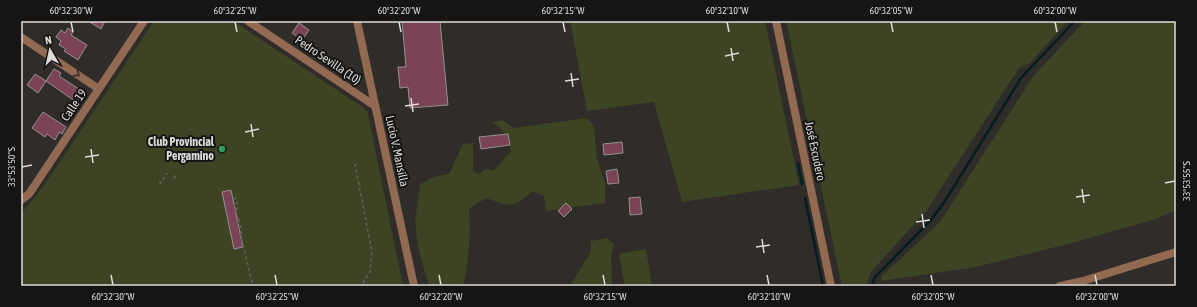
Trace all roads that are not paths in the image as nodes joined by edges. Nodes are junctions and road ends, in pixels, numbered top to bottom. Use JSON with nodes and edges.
{"nodes":[{"id":1,"x":144,"y":21,"type":"edge"},
{"id":2,"x":248,"y":21,"type":"edge"},
{"id":3,"x":357,"y":21,"type":"edge"},
{"id":4,"x":776,"y":21,"type":"edge"},
{"id":5,"x":21,"y":37,"type":"edge"},
{"id":6,"x":99,"y":89,"type":"junction"},
{"id":7,"x":375,"y":106,"type":"junction"},
{"id":8,"x":21,"y":200,"type":"edge"},
{"id":9,"x":1176,"y":252,"type":"edge"},
{"id":10,"x":414,"y":286,"type":"edge"},
{"id":11,"x":831,"y":286,"type":"edge"},
{"id":12,"x":1060,"y":286,"type":"edge"}],
"edges":[{"from":1,"to":6,"type":"street","name":"Calle 19"},
{"from":2,"to":7,"type":"street","name":"Pedro Sevilla (10)"},
{"from":3,"to":7,"type":"street","name":"Lucio V. Mansilla"},
{"from":4,"to":11,"type":"street","name":"José Escudero"},
{"from":5,"to":6,"type":"street","one_way":true},
{"from":6,"to":8,"type":"street","name":"Calle 19"},
{"from":7,"to":10,"type":"street","name":"Lucio V. Mansilla"},
{"from":9,"to":12,"type":"street"}]}
